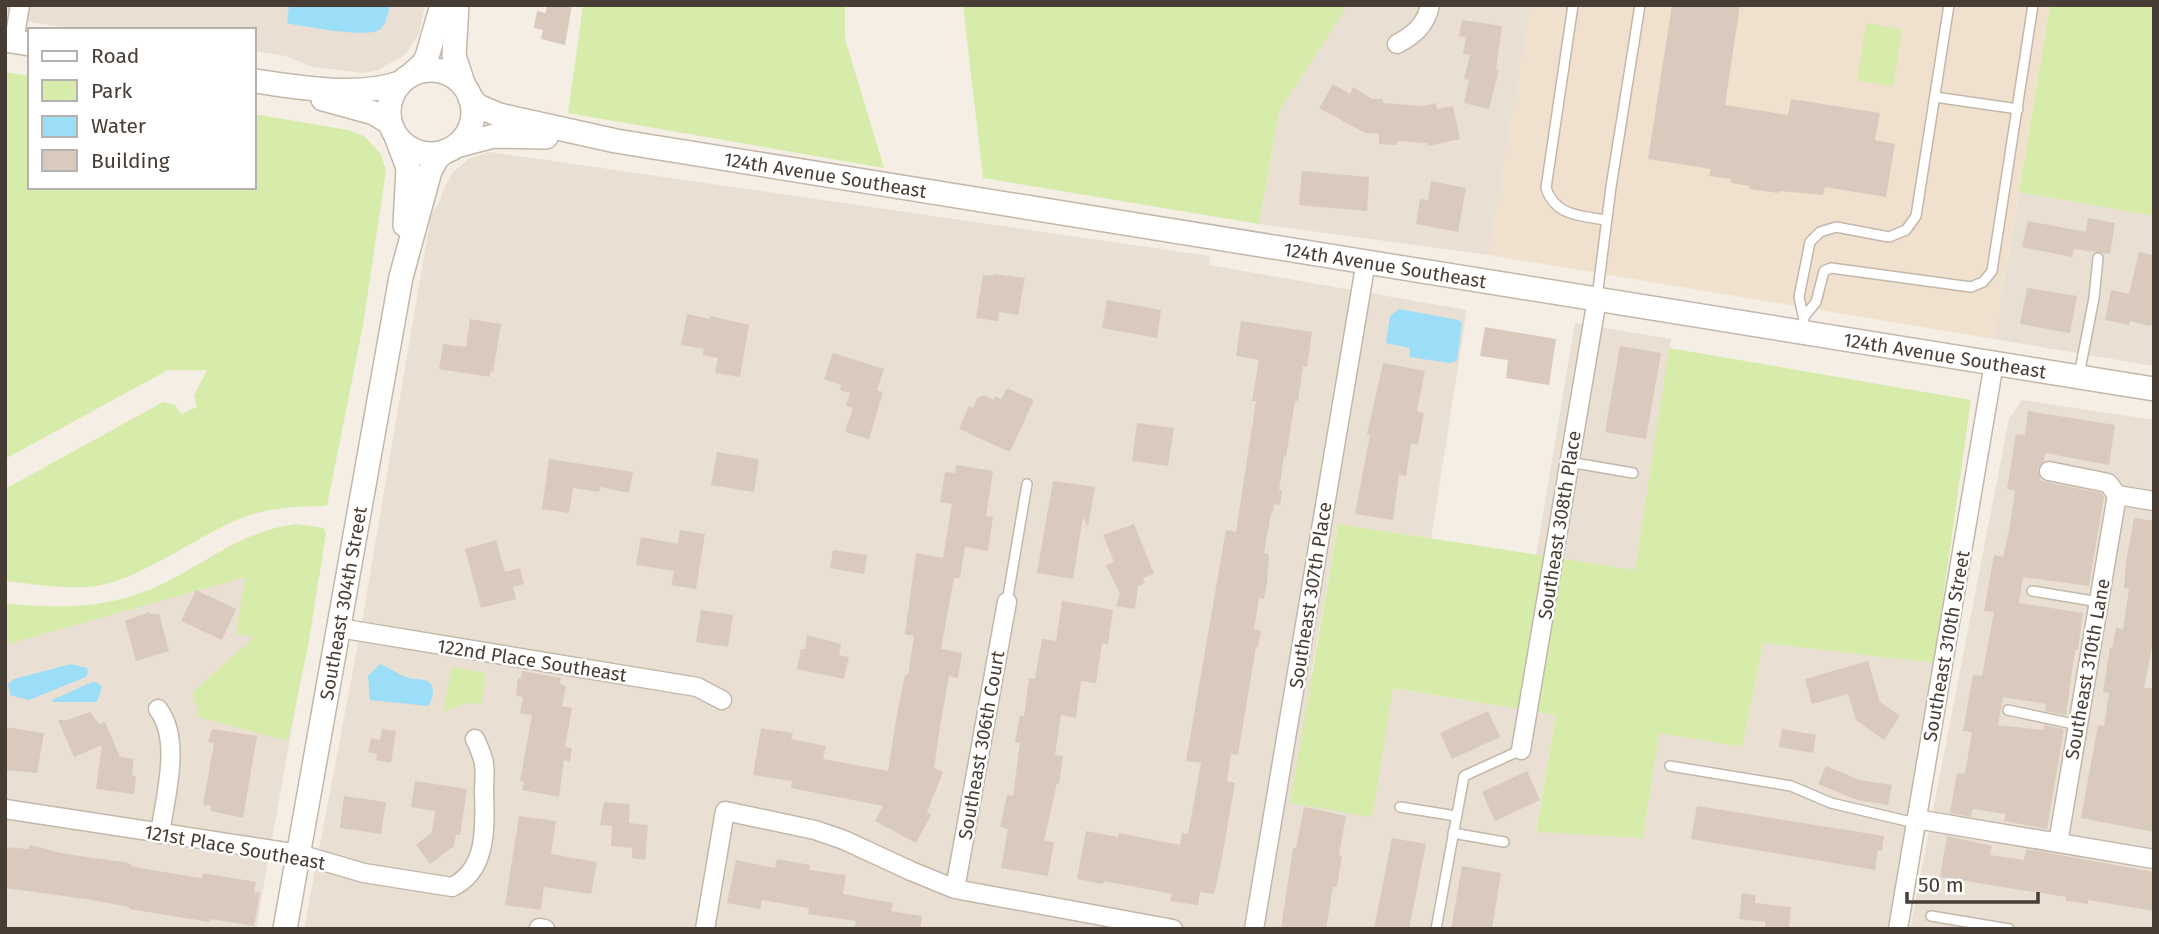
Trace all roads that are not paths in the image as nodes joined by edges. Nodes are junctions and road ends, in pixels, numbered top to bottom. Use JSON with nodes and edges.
{"nodes":[{"id":1,"x":20,"y":5,"type":"edge"},
{"id":2,"x":442,"y":5,"type":"edge"},
{"id":3,"x":457,"y":5,"type":"edge"},
{"id":4,"x":1430,"y":5,"type":"edge"},
{"id":5,"x":1573,"y":5,"type":"edge"},
{"id":6,"x":1640,"y":5,"type":"edge"},
{"id":7,"x":1949,"y":5,"type":"edge"},
{"id":8,"x":2033,"y":5,"type":"edge"},
{"id":9,"x":16,"y":41,"type":"edge"},
{"id":10,"x":1397,"y":44,"type":"dead end"},
{"id":11,"x":406,"y":78,"type":"junction"},
{"id":12,"x":256,"y":81,"type":"edge"},
{"id":13,"x":256,"y":81,"type":"edge"},
{"id":14,"x":467,"y":92,"type":"junction"},
{"id":15,"x":1934,"y":97,"type":"junction"},
{"id":16,"x":2018,"y":109,"type":"junction"},
{"id":17,"x":393,"y":130,"type":"junction"},
{"id":18,"x":616,"y":141,"type":"junction"},
{"id":19,"x":450,"y":149,"type":"junction"},
{"id":20,"x":1606,"y":220,"type":"junction"},
{"id":21,"x":2098,"y":258,"type":"dead end"},
{"id":22,"x":1366,"y":261,"type":"junction"},
{"id":23,"x":401,"y":277,"type":"junction"},
{"id":24,"x":1597,"y":299,"type":"junction"},
{"id":25,"x":1803,"y":325,"type":"junction"},
{"id":26,"x":1994,"y":363,"type":"junction"},
{"id":27,"x":2079,"y":377,"type":"junction"},
{"id":28,"x":2154,"y":389,"type":"edge"},
{"id":29,"x":1569,"y":462,"type":"junction"},
{"id":30,"x":2049,"y":471,"type":"dead end"},
{"id":31,"x":1633,"y":473,"type":"dead end"},
{"id":32,"x":1027,"y":484,"type":"dead end"},
{"id":33,"x":2117,"y":495,"type":"junction"},
{"id":34,"x":2154,"y":501,"type":"edge"},
{"id":35,"x":2032,"y":591,"type":"dead end"},
{"id":36,"x":1007,"y":602,"type":"joint"},
{"id":37,"x":2099,"y":602,"type":"junction"},
{"id":38,"x":339,"y":628,"type":"junction"},
{"id":39,"x":722,"y":700,"type":"dead end"},
{"id":40,"x":158,"y":709,"type":"dead end"},
{"id":41,"x":2008,"y":710,"type":"dead end"},
{"id":42,"x":2078,"y":725,"type":"junction"},
{"id":43,"x":475,"y":739,"type":"dead end"},
{"id":44,"x":1521,"y":750,"type":"joint"},
{"id":45,"x":1670,"y":766,"type":"dead end"},
{"id":46,"x":1400,"y":807,"type":"dead end"},
{"id":47,"x":5,"y":809,"type":"edge"},
{"id":48,"x":1456,"y":816,"type":"junction"},
{"id":49,"x":1915,"y":821,"type":"junction"},
{"id":50,"x":1453,"y":833,"type":"junction"},
{"id":51,"x":160,"y":834,"type":"junction"},
{"id":52,"x":1504,"y":842,"type":"dead end"},
{"id":53,"x":2058,"y":843,"type":"junction"},
{"id":54,"x":299,"y":854,"type":"junction"},
{"id":55,"x":2154,"y":859,"type":"edge"},
{"id":56,"x":955,"y":889,"type":"junction"},
{"id":57,"x":1931,"y":916,"type":"dead end"},
{"id":58,"x":285,"y":929,"type":"edge"},
{"id":59,"x":705,"y":929,"type":"edge"},
{"id":60,"x":1173,"y":929,"type":"edge"},
{"id":61,"x":1254,"y":929,"type":"edge"},
{"id":62,"x":1436,"y":929,"type":"edge"},
{"id":63,"x":1898,"y":929,"type":"edge"},
{"id":64,"x":2009,"y":929,"type":"edge"}],
"edges":[{"from":1,"to":9,"type":"street"},
{"from":2,"to":11,"type":"street"},
{"from":3,"to":14,"type":"street"},
{"from":4,"to":10,"type":"street"},
{"from":5,"to":20,"type":"lane"},
{"from":6,"to":20,"type":"lane"},
{"from":7,"to":15,"type":"lane"},
{"from":8,"to":16,"type":"lane"},
{"from":11,"to":12,"type":"street"},
{"from":11,"to":14,"type":"street"},
{"from":11,"to":17,"type":"street"},
{"from":13,"to":17,"type":"street"},
{"from":14,"to":18,"type":"street","name":"124th Avenue Southeast"},
{"from":14,"to":19,"type":"street"},
{"from":15,"to":16,"type":"lane"},
{"from":15,"to":25,"type":"lane"},
{"from":16,"to":25,"type":"lane"},
{"from":17,"to":19,"type":"street"},
{"from":17,"to":23,"type":"street","name":"Southeast 304th Street"},
{"from":18,"to":19,"type":"street","name":"124th Avenue Southeast"},
{"from":18,"to":22,"type":"street","name":"124th Avenue Southeast"},
{"from":19,"to":23,"type":"street","name":"Southeast 304th Street"},
{"from":20,"to":24,"type":"lane"},
{"from":21,"to":27,"type":"lane"},
{"from":22,"to":24,"type":"street","name":"124th Avenue Southeast"},
{"from":22,"to":61,"type":"street","name":"Southeast 307th Place"},
{"from":23,"to":38,"type":"street","name":"Southeast 304th Street"},
{"from":24,"to":25,"type":"street","name":"124th Avenue Southeast"},
{"from":24,"to":29,"type":"street","name":"Southeast 308th Place"},
{"from":25,"to":26,"type":"street","name":"124th Avenue Southeast"},
{"from":26,"to":27,"type":"street","name":"124th Avenue Southeast"},
{"from":26,"to":49,"type":"street","name":"Southeast 310th Street"},
{"from":27,"to":28,"type":"street","name":"124th Avenue Southeast"},
{"from":29,"to":31,"type":"lane"},
{"from":29,"to":44,"type":"street","name":"Southeast 308th Place"},
{"from":30,"to":33,"type":"street"},
{"from":32,"to":36,"type":"lane"},
{"from":33,"to":34,"type":"street"},
{"from":33,"to":37,"type":"street","name":"Southeast 310th Lane"},
{"from":35,"to":37,"type":"lane"},
{"from":36,"to":56,"type":"street","name":"Southeast 306th Court"},
{"from":37,"to":42,"type":"street","name":"Southeast 310th Lane"},
{"from":38,"to":39,"type":"street","name":"122nd Place Southeast"},
{"from":38,"to":54,"type":"street","name":"Southeast 304th Street"},
{"from":40,"to":51,"type":"street"},
{"from":41,"to":42,"type":"lane"},
{"from":42,"to":53,"type":"street","name":"Southeast 310th Lane"},
{"from":43,"to":54,"type":"street","name":"121st Place Southeast"},
{"from":44,"to":48,"type":"lane"},
{"from":45,"to":49,"type":"lane"},
{"from":46,"to":48,"type":"lane"},
{"from":47,"to":51,"type":"street","name":"121st Place Southeast"},
{"from":48,"to":50,"type":"lane"},
{"from":49,"to":53,"type":"street"},
{"from":49,"to":63,"type":"street","name":"Southeast 310th Street"},
{"from":50,"to":52,"type":"lane"},
{"from":50,"to":62,"type":"lane"},
{"from":51,"to":54,"type":"street","name":"121st Place Southeast"},
{"from":53,"to":55,"type":"street"},
{"from":54,"to":58,"type":"street","name":"Southeast 304th Street"},
{"from":56,"to":59,"type":"street"},
{"from":56,"to":60,"type":"street"},
{"from":57,"to":64,"type":"lane"}]}
